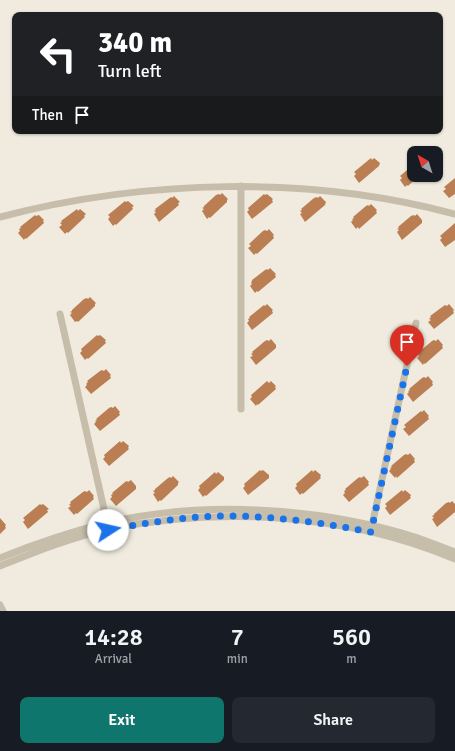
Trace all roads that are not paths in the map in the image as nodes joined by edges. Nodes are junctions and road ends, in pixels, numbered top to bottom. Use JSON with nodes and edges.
{"nodes":[{"id":1,"x":240,"y":186,"type":"junction"},
{"id":2,"x":455,"y":214,"type":"edge"},
{"id":3,"x":0,"y":217,"type":"edge"},
{"id":4,"x":60,"y":314,"type":"dead end"},
{"id":5,"x":416,"y":323,"type":"dead end"},
{"id":6,"x":241,"y":409,"type":"dead end"},
{"id":7,"x":108,"y":526,"type":"junction"},
{"id":8,"x":371,"y":529,"type":"junction"},
{"id":9,"x":455,"y":552,"type":"edge"},
{"id":10,"x":0,"y":558,"type":"edge"},
{"id":11,"x":455,"y":559,"type":"edge"},
{"id":12,"x":0,"y":566,"type":"edge"},
{"id":13,"x":0,"y":605,"type":"edge"},
{"id":14,"x":3,"y":611,"type":"edge"}],
"edges":[{"from":1,"to":2,"type":"street"},
{"from":1,"to":3,"type":"street"},
{"from":1,"to":6,"type":"street"},
{"from":4,"to":7,"type":"street"},
{"from":5,"to":8,"type":"street"},
{"from":7,"to":8,"type":"street"},
{"from":7,"to":10,"type":"street"},
{"from":7,"to":12,"type":"street"},
{"from":8,"to":9,"type":"street"},
{"from":8,"to":11,"type":"street"},
{"from":13,"to":14,"type":"street"}]}
